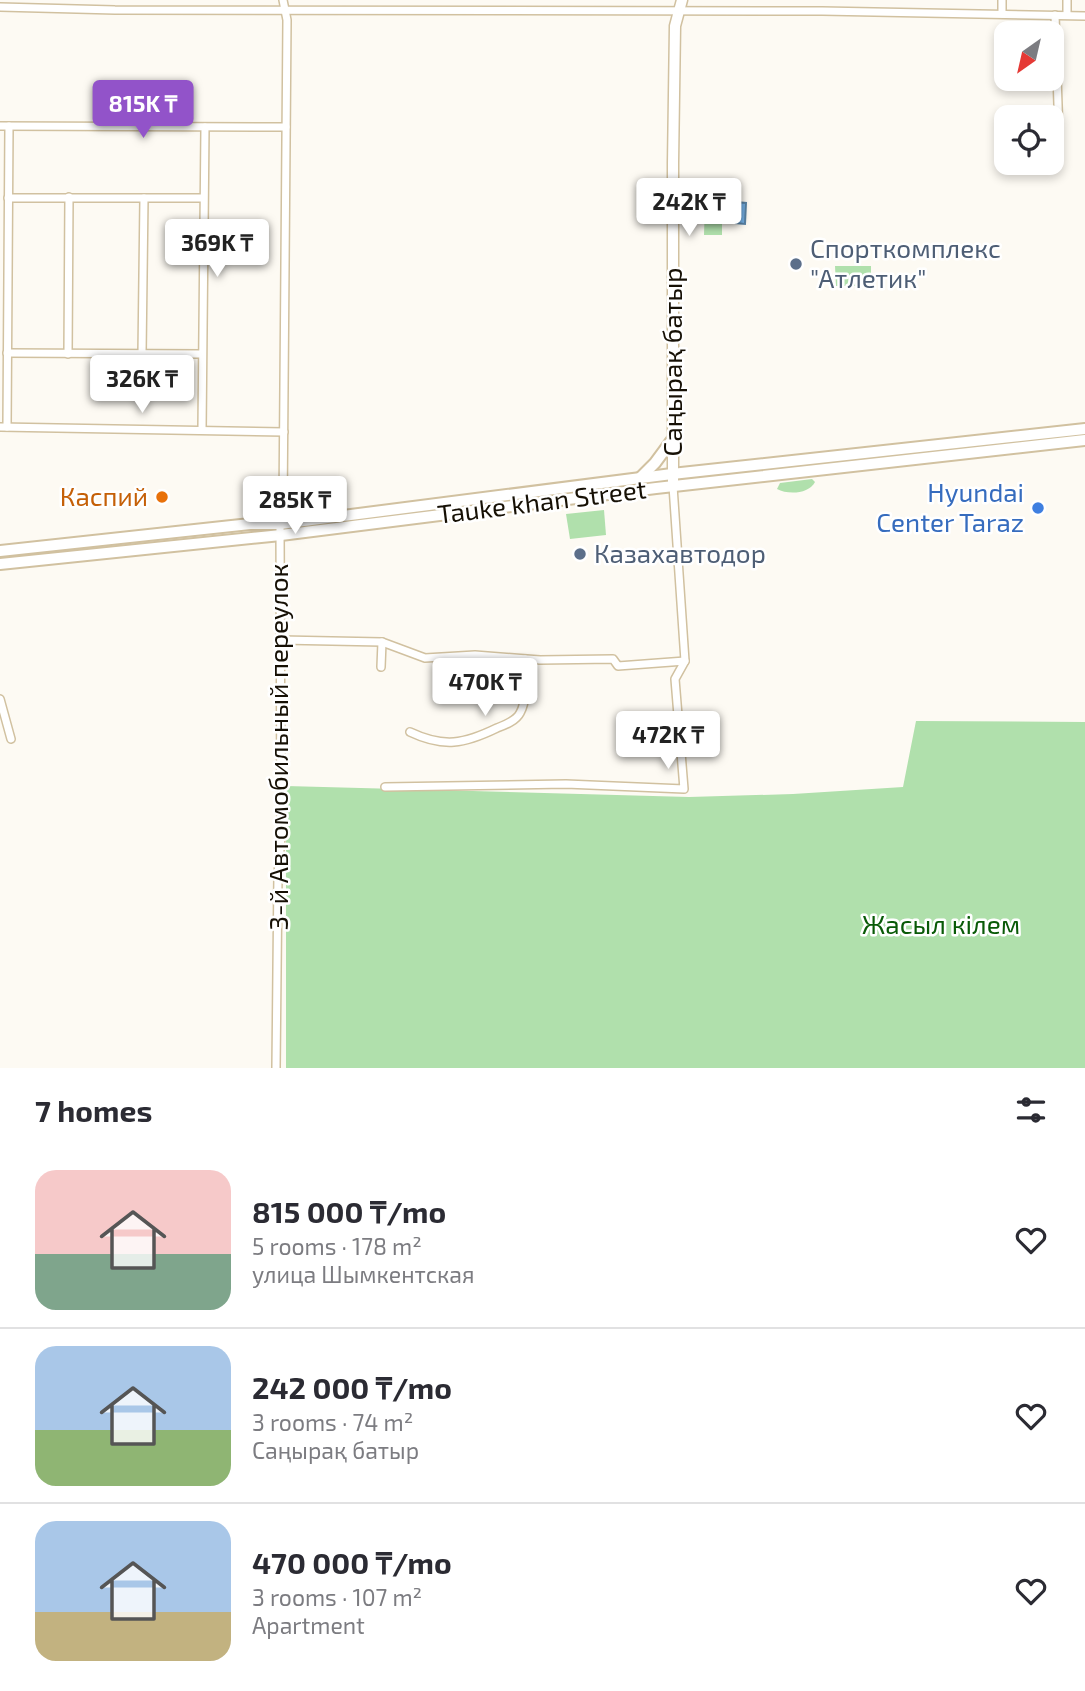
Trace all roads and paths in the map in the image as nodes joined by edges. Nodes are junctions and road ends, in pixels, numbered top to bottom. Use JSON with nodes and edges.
{"nodes":[{"id":1,"x":204,"y":0,"type":"edge"},
{"id":2,"x":1002,"y":0,"type":"edge"},
{"id":3,"x":1067,"y":0,"type":"edge"},
{"id":4,"x":12,"y":4,"type":"edge"},
{"id":5,"x":284,"y":4,"type":"edge"},
{"id":6,"x":680,"y":5,"type":"edge"},
{"id":7,"x":0,"y":8,"type":"edge"},
{"id":8,"x":204,"y":9,"type":"junction"},
{"id":9,"x":1002,"y":14,"type":"junction"},
{"id":10,"x":1055,"y":15,"type":"junction"},
{"id":11,"x":1067,"y":15,"type":"junction"},
{"id":12,"x":1085,"y":16,"type":"edge"},
{"id":13,"x":1058,"y":105,"type":"edge"},
{"id":14,"x":4,"y":126,"type":"edge"},
{"id":15,"x":205,"y":127,"type":"junction"},
{"id":16,"x":286,"y":127,"type":"junction"},
{"id":17,"x":69,"y":197,"type":"junction"},
{"id":18,"x":8,"y":198,"type":"junction"},
{"id":19,"x":144,"y":198,"type":"junction"},
{"id":20,"x":203,"y":198,"type":"junction"},
{"id":21,"x":7,"y":353,"type":"junction"},
{"id":22,"x":68,"y":354,"type":"junction"},
{"id":23,"x":142,"y":354,"type":"junction"},
{"id":24,"x":202,"y":354,"type":"junction"},
{"id":25,"x":3,"y":427,"type":"edge"},
{"id":26,"x":1085,"y":429,"type":"edge"},
{"id":27,"x":202,"y":430,"type":"junction"},
{"id":28,"x":284,"y":432,"type":"junction"},
{"id":29,"x":672,"y":440,"type":"junction"},
{"id":30,"x":1085,"y":440,"type":"edge"},
{"id":31,"x":672,"y":474,"type":"junction"},
{"id":32,"x":640,"y":478,"type":"junction"},
{"id":33,"x":673,"y":486,"type":"junction"},
{"id":34,"x":280,"y":529,"type":"junction"},
{"id":35,"x":0,"y":551,"type":"edge"},
{"id":36,"x":0,"y":564,"type":"edge"},
{"id":37,"x":281,"y":640,"type":"junction"},
{"id":38,"x":382,"y":642,"type":"junction"},
{"id":39,"x":525,"y":659,"type":"junction"},
{"id":40,"x":685,"y":661,"type":"junction"},
{"id":41,"x":381,"y":667,"type":"dead end"},
{"id":42,"x":0,"y":699,"type":"edge"},
{"id":43,"x":410,"y":732,"type":"dead end"},
{"id":44,"x":11,"y":740,"type":"dead end"},
{"id":45,"x":385,"y":787,"type":"dead end"},
{"id":46,"x":276,"y":1067,"type":"edge"}],
"edges":[{"from":1,"to":8,"type":"street"},
{"from":2,"to":9,"type":"street"},
{"from":3,"to":11,"type":"street"},
{"from":4,"to":7,"type":"street"},
{"from":4,"to":8,"type":"street"},
{"from":5,"to":6,"type":"street"},
{"from":5,"to":8,"type":"street"},
{"from":5,"to":16,"type":"street","name":"3-й Автомобильный переулок"},
{"from":6,"to":9,"type":"street"},
{"from":6,"to":29,"type":"street","name":"Саңырақ батыр"},
{"from":9,"to":10,"type":"street"},
{"from":10,"to":11,"type":"street"},
{"from":10,"to":13,"type":"street"},
{"from":11,"to":12,"type":"street"},
{"from":14,"to":15,"type":"street"},
{"from":14,"to":18,"type":"street"},
{"from":15,"to":16,"type":"street"},
{"from":15,"to":20,"type":"street"},
{"from":16,"to":28,"type":"street","name":"3-й Автомобильный переулок"},
{"from":17,"to":18,"type":"street"},
{"from":17,"to":19,"type":"street"},
{"from":17,"to":22,"type":"street"},
{"from":18,"to":21,"type":"street"},
{"from":19,"to":20,"type":"street"},
{"from":19,"to":23,"type":"street"},
{"from":20,"to":24,"type":"street"},
{"from":21,"to":22,"type":"street"},
{"from":21,"to":25,"type":"street"},
{"from":22,"to":23,"type":"street"},
{"from":23,"to":24,"type":"street"},
{"from":24,"to":27,"type":"street"},
{"from":25,"to":27,"type":"street"},
{"from":26,"to":31,"type":"main road","name":"Tauke khan Street"},
{"from":27,"to":28,"type":"street"},
{"from":28,"to":34,"type":"street","name":"3-й Автомобильный переулок"},
{"from":29,"to":31,"type":"street","name":"Саңырақ батыр"},
{"from":29,"to":32,"type":"main road"},
{"from":30,"to":33,"type":"main road","name":"Tauke khan Street"},
{"from":31,"to":32,"type":"main road","name":"Tauke khan Street"},
{"from":31,"to":33,"type":"street","name":"Саңырақ батыр"},
{"from":32,"to":34,"type":"main road","name":"Tauke khan Street"},
{"from":33,"to":34,"type":"main road","name":"Tauke khan Street"},
{"from":33,"to":40,"type":"street"},
{"from":34,"to":35,"type":"main road","name":"Tauke khan Street"},
{"from":34,"to":36,"type":"main road","name":"Tauke khan Street"},
{"from":34,"to":37,"type":"street","name":"3-й Автомобильный переулок"},
{"from":37,"to":38,"type":"street"},
{"from":37,"to":46,"type":"street","name":"3-й Автомобильный переулок"},
{"from":38,"to":39,"type":"street"},
{"from":38,"to":41,"type":"street"},
{"from":39,"to":40,"type":"street"},
{"from":39,"to":43,"type":"street"},
{"from":40,"to":45,"type":"street"},
{"from":42,"to":44,"type":"street"}]}
